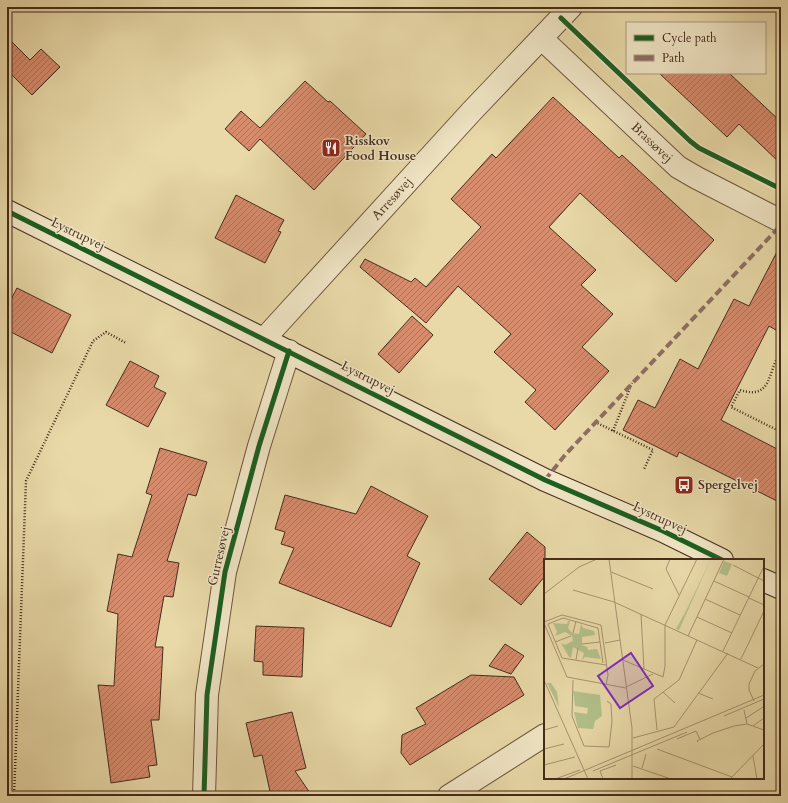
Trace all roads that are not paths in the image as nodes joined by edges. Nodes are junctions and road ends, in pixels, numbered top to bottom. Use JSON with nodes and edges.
{"nodes":[{"id":1,"x":571,"y":7,"type":"edge"},
{"id":2,"x":542,"y":39,"type":"junction"},
{"id":3,"x":7,"y":211,"type":"edge"},
{"id":4,"x":781,"y":221,"type":"edge"},
{"id":5,"x":264,"y":339,"type":"junction"},
{"id":6,"x":288,"y":350,"type":"junction"},
{"id":7,"x":720,"y":559,"type":"edge"},
{"id":8,"x":544,"y":736,"type":"edge"},
{"id":9,"x":204,"y":796,"type":"edge"},
{"id":10,"x":448,"y":796,"type":"edge"}],
"edges":[{"from":1,"to":2,"type":"street","name":"Arresøvej"},
{"from":2,"to":4,"type":"street","name":"Brassøvej"},
{"from":2,"to":5,"type":"street","name":"Arresøvej"},
{"from":3,"to":5,"type":"street","name":"Lystrupvej"},
{"from":5,"to":6,"type":"street","name":"Lystrupvej"},
{"from":6,"to":7,"type":"street","name":"Lystrupvej"},
{"from":6,"to":9,"type":"street","name":"Gurresøvej"},
{"from":8,"to":10,"type":"street"}]}
